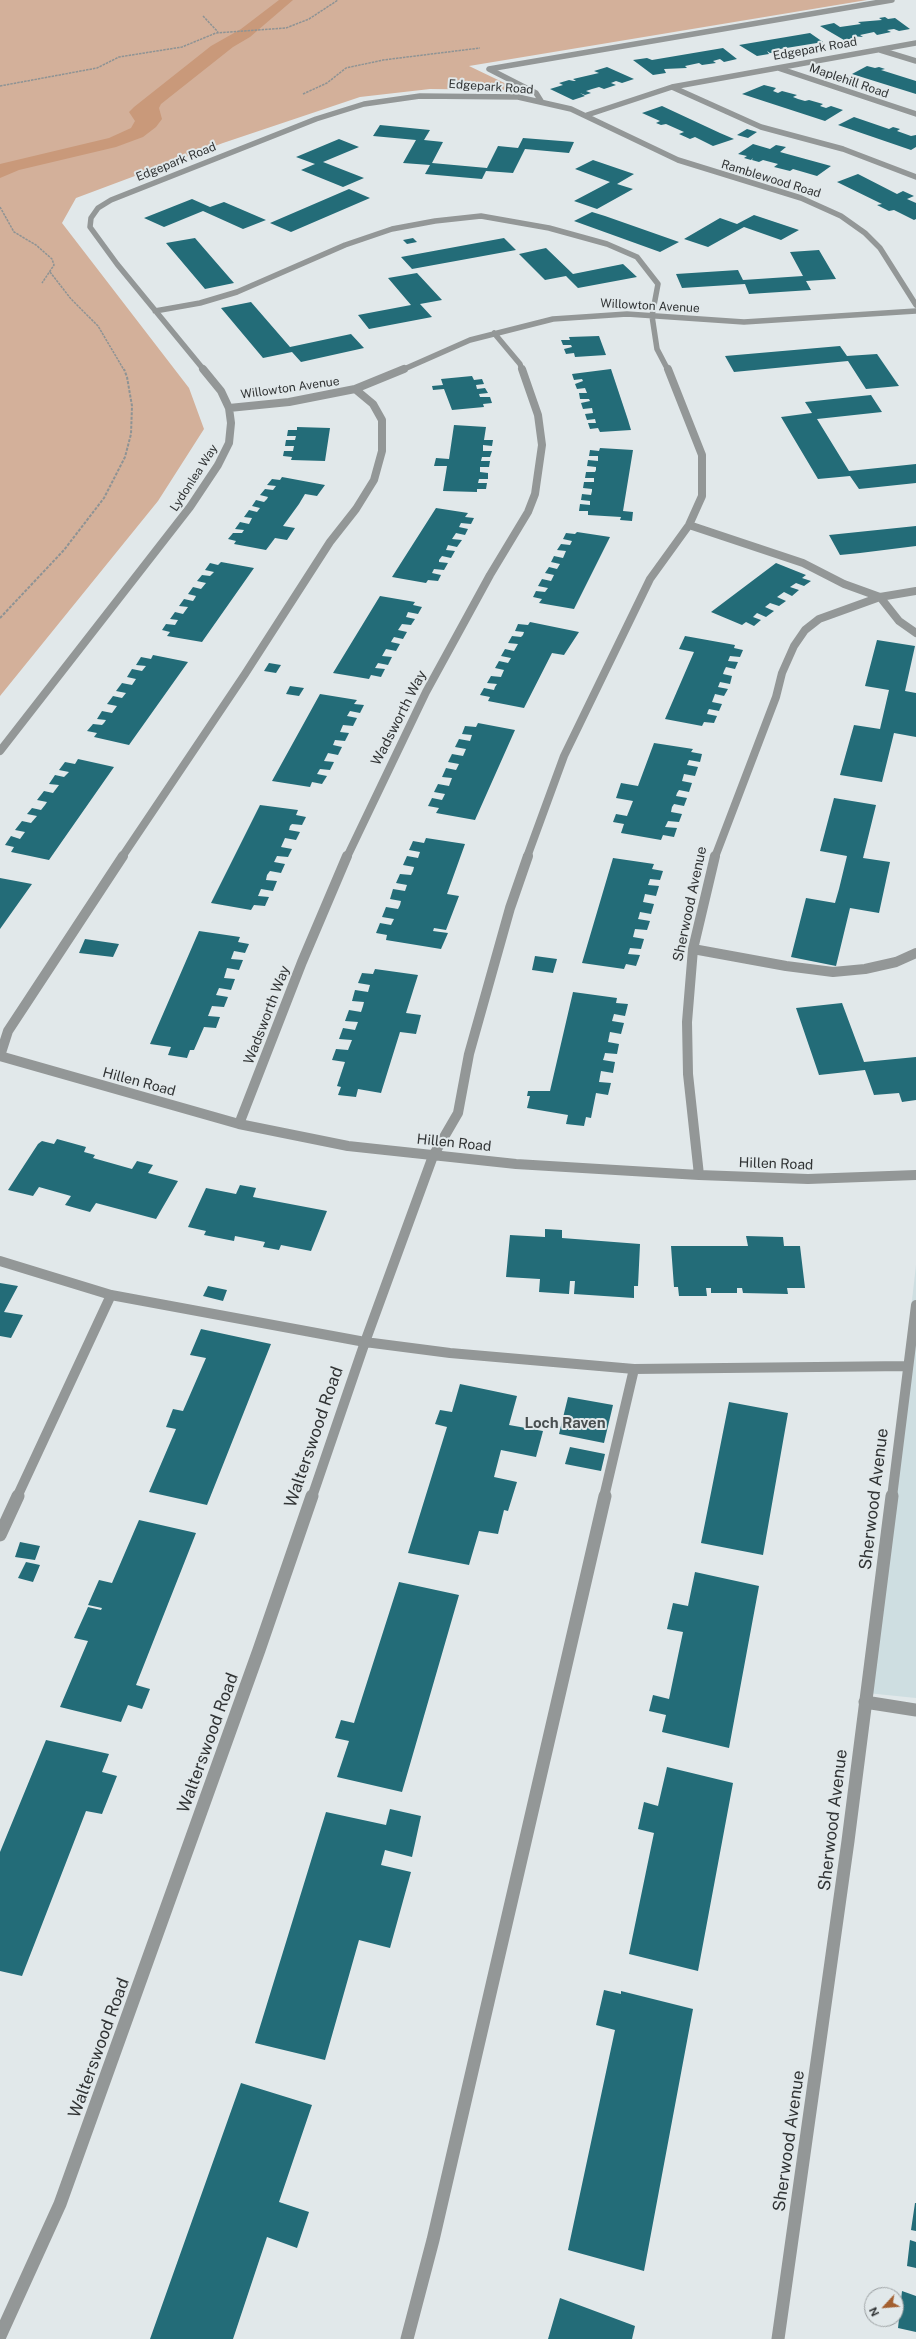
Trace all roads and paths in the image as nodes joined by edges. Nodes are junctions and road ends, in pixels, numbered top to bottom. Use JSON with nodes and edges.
{"nodes":[{"id":1,"x":338,"y":0,"type":"edge"},
{"id":2,"x":892,"y":0,"type":"edge"},
{"id":3,"x":203,"y":16,"type":"dead end"},
{"id":4,"x":218,"y":32,"type":"junction"},
{"id":5,"x":916,"y":42,"type":"edge"},
{"id":6,"x":878,"y":49,"type":"junction"},
{"id":7,"x":916,"y":61,"type":"edge"},
{"id":8,"x":776,"y":67,"type":"junction"},
{"id":9,"x":0,"y":86,"type":"edge"},
{"id":10,"x":672,"y":87,"type":"junction"},
{"id":11,"x":542,"y":102,"type":"junction"},
{"id":12,"x":916,"y":114,"type":"edge"},
{"id":13,"x":587,"y":116,"type":"junction"},
{"id":14,"x":916,"y":177,"type":"edge"},
{"id":15,"x":0,"y":207,"type":"edge"},
{"id":16,"x":98,"y":208,"type":"joint"},
{"id":17,"x":50,"y":272,"type":"junction"},
{"id":18,"x":42,"y":282,"type":"dead end"},
{"id":19,"x":916,"y":306,"type":"edge"},
{"id":20,"x":155,"y":311,"type":"junction"},
{"id":21,"x":916,"y":311,"type":"edge"},
{"id":22,"x":652,"y":316,"type":"junction"},
{"id":23,"x":494,"y":333,"type":"junction"},
{"id":24,"x":355,"y":389,"type":"junction"},
{"id":25,"x":228,"y":408,"type":"junction"},
{"id":26,"x":689,"y":525,"type":"junction"},
{"id":27,"x":916,"y":591,"type":"edge"},
{"id":28,"x":880,"y":597,"type":"junction"},
{"id":29,"x":0,"y":618,"type":"edge"},
{"id":30,"x":916,"y":633,"type":"edge"},
{"id":31,"x":0,"y":751,"type":"edge"},
{"id":32,"x":693,"y":949,"type":"junction"},
{"id":33,"x":916,"y":953,"type":"edge"},
{"id":34,"x":0,"y":1056,"type":"edge"},
{"id":35,"x":239,"y":1124,"type":"junction"},
{"id":36,"x":434,"y":1156,"type":"junction"},
{"id":37,"x":916,"y":1174,"type":"edge"},
{"id":38,"x":699,"y":1175,"type":"junction"},
{"id":39,"x":0,"y":1261,"type":"edge"},
{"id":40,"x":110,"y":1294,"type":"junction"},
{"id":41,"x":916,"y":1305,"type":"edge"},
{"id":42,"x":365,"y":1342,"type":"junction"},
{"id":43,"x":908,"y":1366,"type":"junction"},
{"id":44,"x":634,"y":1369,"type":"junction"},
{"id":45,"x":0,"y":1535,"type":"edge"},
{"id":46,"x":864,"y":1702,"type":"junction"},
{"id":47,"x":916,"y":1710,"type":"edge"},
{"id":48,"x":0,"y":2336,"type":"edge"},
{"id":49,"x":407,"y":2339,"type":"edge"},
{"id":50,"x":778,"y":2339,"type":"edge"}],
"edges":[{"from":1,"to":4,"type":"path"},
{"from":2,"to":11,"type":"street"},
{"from":3,"to":4,"type":"path"},
{"from":4,"to":9,"type":"path"},
{"from":5,"to":6,"type":"street","name":"Edgepark Road"},
{"from":6,"to":7,"type":"street"},
{"from":6,"to":8,"type":"street","name":"Edgepark Road"},
{"from":8,"to":10,"type":"street","name":"Edgepark Road"},
{"from":8,"to":12,"type":"street","name":"Maplehill Road"},
{"from":10,"to":13,"type":"street","name":"Edgepark Road"},
{"from":10,"to":14,"type":"street"},
{"from":11,"to":13,"type":"street","name":"Edgepark Road"},
{"from":11,"to":16,"type":"street","name":"Edgepark Road"},
{"from":13,"to":19,"type":"street","name":"Ramblewood Road"},
{"from":15,"to":17,"type":"path"},
{"from":16,"to":20,"type":"street","name":"Lydonlea Way"},
{"from":17,"to":18,"type":"path"},
{"from":17,"to":29,"type":"path"},
{"from":20,"to":22,"type":"street","name":"Walterswood Road"},
{"from":20,"to":25,"type":"street","name":"Lydonlea Way"},
{"from":21,"to":22,"type":"street","name":"Willowton Avenue"},
{"from":22,"to":23,"type":"street","name":"Willowton Avenue"},
{"from":22,"to":26,"type":"street","name":"Walterswood Road"},
{"from":23,"to":24,"type":"street","name":"Willowton Avenue"},
{"from":23,"to":35,"type":"street","name":"Wadsworth Way"},
{"from":24,"to":25,"type":"street","name":"Willowton Avenue"},
{"from":24,"to":34,"type":"street"},
{"from":25,"to":31,"type":"street","name":"Lydonlea Way"},
{"from":26,"to":28,"type":"street"},
{"from":26,"to":36,"type":"street","name":"Walterswood Road"},
{"from":27,"to":28,"type":"street","name":"Sherwood Avenue"},
{"from":28,"to":30,"type":"street"},
{"from":28,"to":32,"type":"street","name":"Sherwood Avenue"},
{"from":32,"to":33,"type":"street"},
{"from":32,"to":38,"type":"street","name":"Sherwood Avenue"},
{"from":34,"to":35,"type":"street","name":"Hillen Road"},
{"from":35,"to":36,"type":"street","name":"Hillen Road"},
{"from":36,"to":38,"type":"street","name":"Hillen Road"},
{"from":36,"to":42,"type":"street","name":"Walterswood Road"},
{"from":37,"to":38,"type":"street","name":"Hillen Road"},
{"from":39,"to":40,"type":"street"},
{"from":40,"to":42,"type":"street"},
{"from":40,"to":45,"type":"street"},
{"from":41,"to":43,"type":"street","name":"Sherwood Avenue"},
{"from":42,"to":44,"type":"street"},
{"from":42,"to":48,"type":"street","name":"Walterswood Road"},
{"from":43,"to":44,"type":"street"},
{"from":43,"to":46,"type":"street","name":"Sherwood Avenue"},
{"from":44,"to":49,"type":"street"},
{"from":46,"to":47,"type":"street"},
{"from":46,"to":50,"type":"street","name":"Sherwood Avenue"}]}
